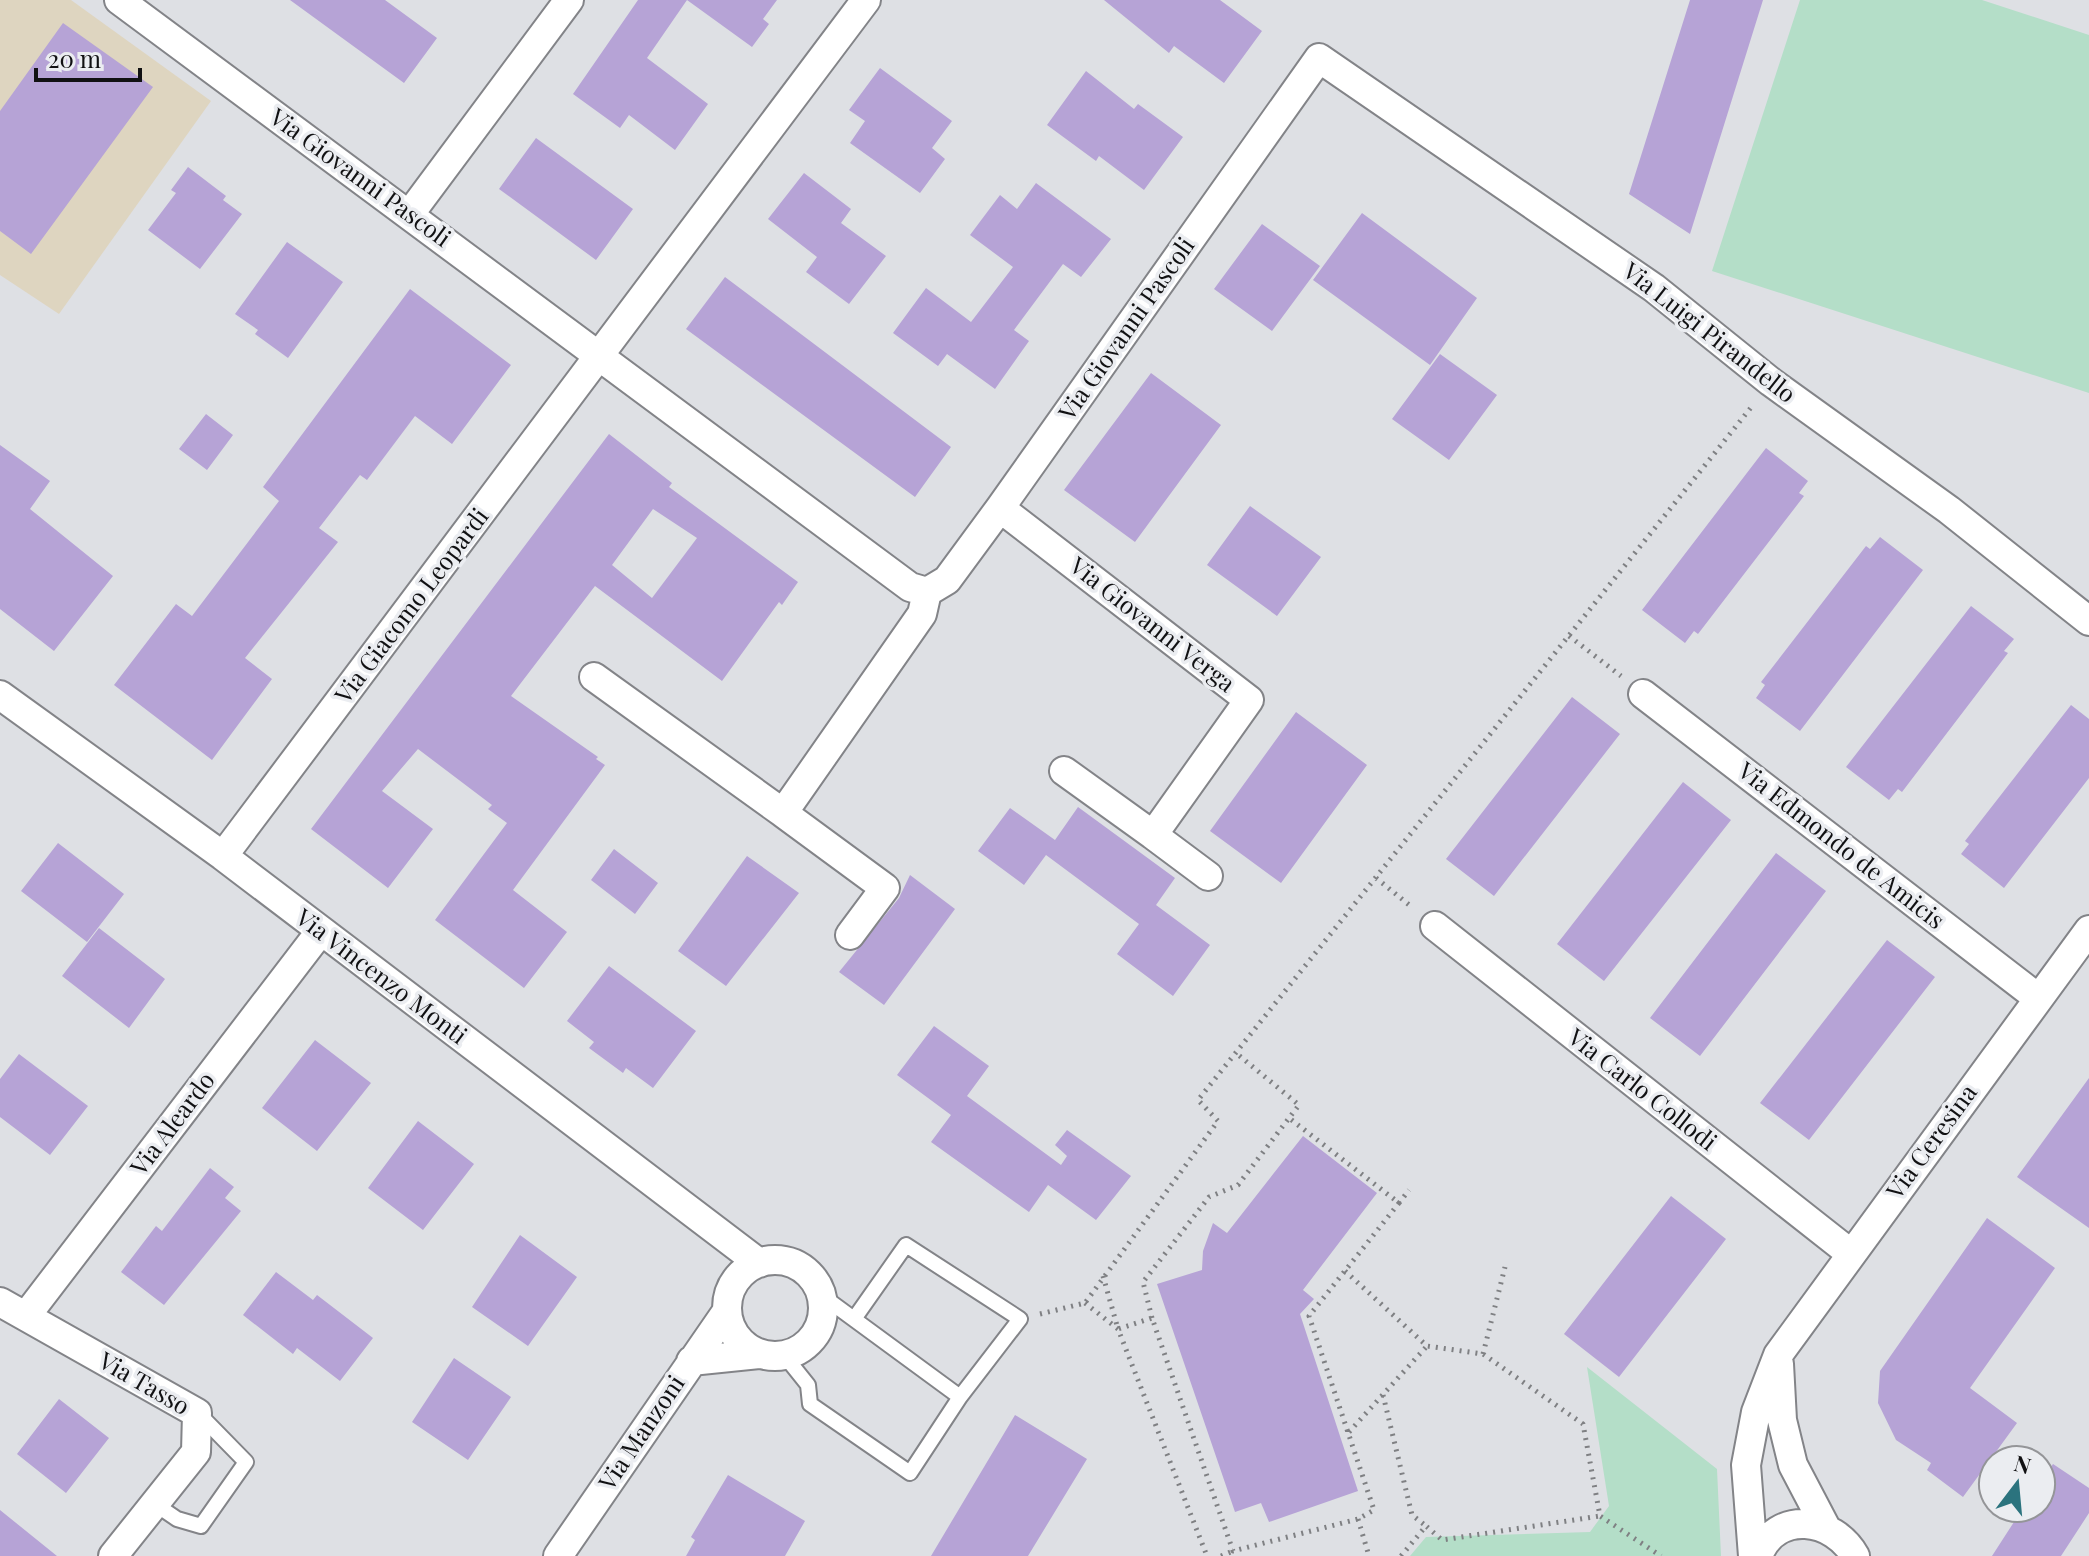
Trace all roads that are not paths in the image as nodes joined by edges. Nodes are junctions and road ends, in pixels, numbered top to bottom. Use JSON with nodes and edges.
{"nodes":[{"id":1,"x":119,"y":0,"type":"edge"},
{"id":2,"x":569,"y":0,"type":"edge"},
{"id":3,"x":866,"y":0,"type":"edge"},
{"id":4,"x":1319,"y":58,"type":"joint"},
{"id":5,"x":409,"y":215,"type":"junction"},
{"id":6,"x":601,"y":356,"type":"junction"},
{"id":7,"x":1000,"y":508,"type":"junction"},
{"id":8,"x":927,"y":592,"type":"junction"},
{"id":9,"x":2089,"y":621,"type":"edge"},
{"id":10,"x":594,"y":677,"type":"dead end"},
{"id":11,"x":1643,"y":694,"type":"road end"},
{"id":12,"x":0,"y":695,"type":"edge"},
{"id":13,"x":1064,"y":771,"type":"dead end"},
{"id":14,"x":783,"y":813,"type":"junction"},
{"id":15,"x":1153,"y":835,"type":"junction"},
{"id":16,"x":223,"y":856,"type":"junction"},
{"id":17,"x":1208,"y":876,"type":"dead end"},
{"id":18,"x":1435,"y":926,"type":"road end"},
{"id":19,"x":2089,"y":930,"type":"edge"},
{"id":20,"x":320,"y":932,"type":"junction"},
{"id":21,"x":850,"y":935,"type":"dead end"},
{"id":22,"x":2038,"y":998,"type":"junction"},
{"id":23,"x":1850,"y":1253,"type":"junction"},
{"id":24,"x":759,"y":1263,"type":"junction"},
{"id":25,"x":821,"y":1295,"type":"junction"},
{"id":26,"x":0,"y":1302,"type":"edge"},
{"id":27,"x":727,"y":1311,"type":"junction"},
{"id":28,"x":26,"y":1316,"type":"junction"},
{"id":29,"x":854,"y":1319,"type":"junction"},
{"id":30,"x":772,"y":1354,"type":"junction"},
{"id":31,"x":1778,"y":1355,"type":"junction"},
{"id":32,"x":691,"y":1361,"type":"junction"},
{"id":33,"x":960,"y":1397,"type":"junction"},
{"id":34,"x":197,"y":1413,"type":"junction"},
{"id":35,"x":155,"y":1504,"type":"junction"},
{"id":36,"x":1825,"y":1526,"type":"junction"},
{"id":37,"x":1857,"y":1555,"type":"edge"},
{"id":38,"x":113,"y":1556,"type":"edge"},
{"id":39,"x":558,"y":1556,"type":"edge"},
{"id":40,"x":1755,"y":1556,"type":"edge"}],
"edges":[{"from":1,"to":5,"type":"street","name":"Via Giovanni Pascoli"},
{"from":2,"to":5,"type":"street"},
{"from":3,"to":6,"type":"street"},
{"from":4,"to":7,"type":"street","name":"Via Giovanni Pascoli"},
{"from":4,"to":9,"type":"street","name":"Via Luigi Pirandello"},
{"from":5,"to":6,"type":"street","name":"Via Giovanni Pascoli"},
{"from":6,"to":8,"type":"street","name":"Via Giovanni Pascoli"},
{"from":6,"to":16,"type":"street","name":"Via Giacomo Leopardi"},
{"from":7,"to":8,"type":"street","name":"Via Giovanni Pascoli"},
{"from":7,"to":15,"type":"street","name":"Via Giovanni Verga"},
{"from":8,"to":14,"type":"street","name":"Via Giovanni Pascoli"},
{"from":10,"to":14,"type":"street"},
{"from":11,"to":22,"type":"street","name":"Via Edmondo de Amicis"},
{"from":12,"to":16,"type":"street","name":"Via Vincenzo Monti"},
{"from":13,"to":15,"type":"street"},
{"from":14,"to":21,"type":"street"},
{"from":15,"to":17,"type":"street"},
{"from":16,"to":20,"type":"street","name":"Via Vincenzo Monti"},
{"from":18,"to":23,"type":"street","name":"Via Carlo Collodi"},
{"from":19,"to":22,"type":"street","name":"Via Ceresina"},
{"from":20,"to":24,"type":"street","name":"Via Vincenzo Monti"},
{"from":20,"to":28,"type":"street","name":"Via Aleardo"},
{"from":22,"to":23,"type":"street","name":"Via Ceresina"},
{"from":23,"to":31,"type":"street","name":"Via Ceresina"},
{"from":24,"to":25,"type":"street"},
{"from":24,"to":27,"type":"street"},
{"from":25,"to":29,"type":"lane"},
{"from":25,"to":30,"type":"street"},
{"from":26,"to":28,"type":"street","name":"Via Tasso"},
{"from":27,"to":30,"type":"street"},
{"from":27,"to":32,"type":"street","name":"Via Manzoni"},
{"from":28,"to":34,"type":"street","name":"Via Tasso"},
{"from":29,"to":33,"type":"lane"},
{"from":29,"to":33,"type":"lane"},
{"from":30,"to":32,"type":"street"},
{"from":30,"to":33,"type":"lane"},
{"from":31,"to":36,"type":"street"},
{"from":31,"to":40,"type":"street","name":"Via Ceresina"},
{"from":32,"to":39,"type":"street","name":"Via Manzoni"},
{"from":34,"to":35,"type":"street","name":"Via Tasso"},
{"from":34,"to":35,"type":"lane"},
{"from":35,"to":38,"type":"street","name":"Via Tasso"},
{"from":36,"to":37,"type":"street"},
{"from":36,"to":40,"type":"street","name":"Via Ceresina"}]}
